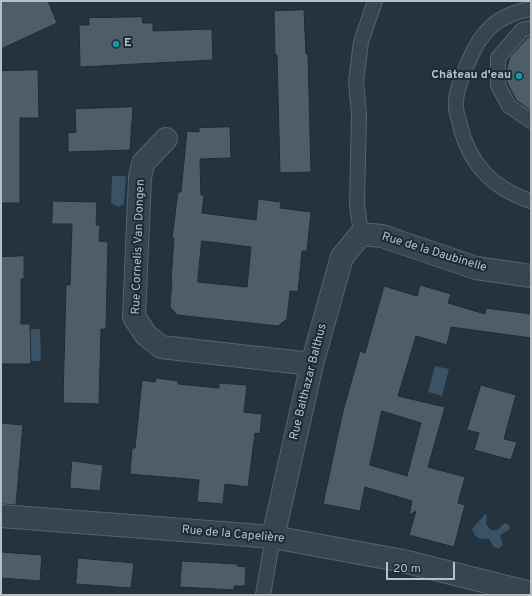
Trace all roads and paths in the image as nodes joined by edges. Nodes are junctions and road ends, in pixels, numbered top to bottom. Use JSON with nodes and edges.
{"nodes":[{"id":1,"x":375,"y":1,"type":"edge"},
{"id":2,"x":531,"y":9,"type":"edge"},
{"id":3,"x":531,"y":28,"type":"edge"},
{"id":4,"x":531,"y":121,"type":"edge"},
{"id":5,"x":166,"y":139,"type":"dead end"},
{"id":6,"x":531,"y":201,"type":"edge"},
{"id":7,"x":361,"y":234,"type":"junction"},
{"id":8,"x":531,"y":276,"type":"edge"},
{"id":9,"x":312,"y":364,"type":"junction"},
{"id":10,"x":1,"y":516,"type":"edge"},
{"id":11,"x":274,"y":537,"type":"junction"},
{"id":12,"x":506,"y":592,"type":"edge"},
{"id":13,"x":531,"y":593,"type":"edge"},
{"id":14,"x":263,"y":595,"type":"edge"}],
"edges":[{"from":1,"to":7,"type":"lane"},
{"from":2,"to":6,"type":"lane"},
{"from":3,"to":4,"type":"lane"},
{"from":5,"to":9,"type":"street","name":"Rue Cornelis Van Dongen"},
{"from":7,"to":8,"type":"street","name":"Rue de la Daubinelle"},
{"from":7,"to":9,"type":"street","name":"Rue Balthazar Balthus"},
{"from":9,"to":11,"type":"street","name":"Rue Balthazar Balthus"},
{"from":10,"to":11,"type":"street","name":"Rue de la Capelière"},
{"from":11,"to":12,"type":"street","name":"Rue de la Capelière"},
{"from":11,"to":14,"type":"lane"},
{"from":12,"to":13,"type":"street","name":"Rue de la Capelière"}]}
